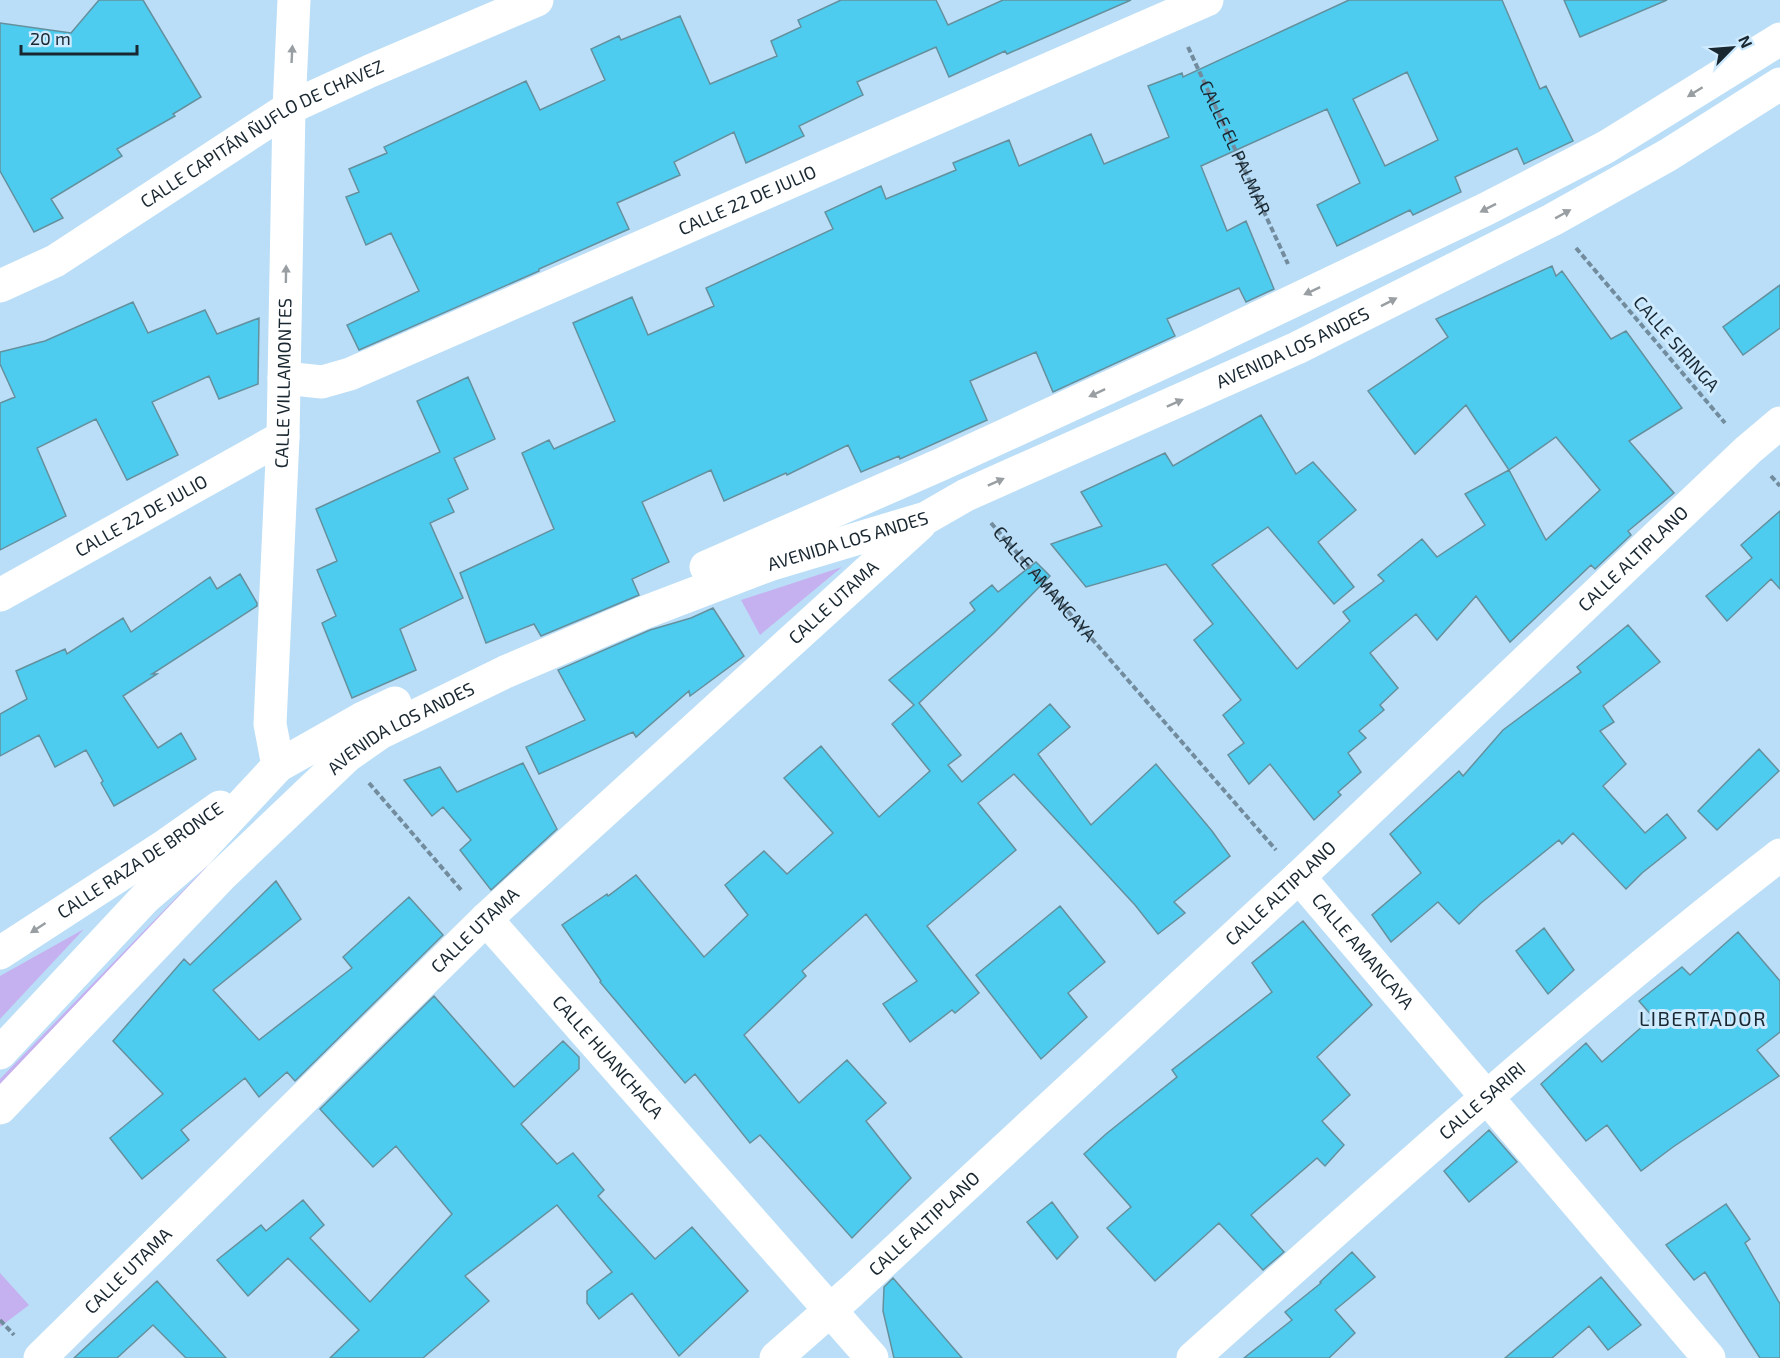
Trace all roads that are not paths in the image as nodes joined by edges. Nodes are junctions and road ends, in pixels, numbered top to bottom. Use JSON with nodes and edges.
{"nodes":[{"id":1,"x":294,"y":0,"type":"edge"},
{"id":2,"x":537,"y":0,"type":"edge"},
{"id":3,"x":1207,"y":0,"type":"edge"},
{"id":4,"x":1170,"y":7,"type":"edge"},
{"id":5,"x":1780,"y":39,"type":"edge"},
{"id":6,"x":1780,"y":84,"type":"edge"},
{"id":7,"x":289,"y":108,"type":"junction"},
{"id":8,"x":0,"y":286,"type":"edge"},
{"id":9,"x":284,"y":378,"type":"junction"},
{"id":10,"x":1780,"y":423,"type":"edge"},
{"id":11,"x":284,"y":437,"type":"junction"},
{"id":12,"x":942,"y":464,"type":"junction"},
{"id":13,"x":966,"y":495,"type":"junction"},
{"id":14,"x":926,"y":518,"type":"junction"},
{"id":15,"x":0,"y":595,"type":"edge"},
{"id":16,"x":278,"y":766,"type":"junction"},
{"id":17,"x":1780,"y":855,"type":"edge"},
{"id":18,"x":1299,"y":877,"type":"junction"},
{"id":19,"x":486,"y":919,"type":"junction"},
{"id":20,"x":0,"y":953,"type":"edge"},
{"id":21,"x":0,"y":1053,"type":"edge"},
{"id":22,"x":1487,"y":1095,"type":"junction"},
{"id":23,"x":0,"y":1108,"type":"edge"},
{"id":24,"x":830,"y":1310,"type":"junction"},
{"id":25,"x":40,"y":1358,"type":"edge"},
{"id":26,"x":776,"y":1358,"type":"edge"},
{"id":27,"x":872,"y":1358,"type":"edge"},
{"id":28,"x":1193,"y":1358,"type":"edge"},
{"id":29,"x":1709,"y":1358,"type":"edge"}],
"edges":[{"from":7,"to":1,"type":"street","name":"CALLE VILLAMONTES","one_way":true},
{"from":2,"to":7,"type":"street","name":"CALLE CAPITÁN ÑUFLO DE CHAVEZ"},
{"from":3,"to":4,"type":"street","name":"CALLE 22 DE JULIO"},
{"from":4,"to":9,"type":"street","name":"CALLE 22 DE JULIO"},
{"from":5,"to":12,"type":"street","name":"AVENIDA LOS ANDES","one_way":true},
{"from":13,"to":6,"type":"street","name":"AVENIDA LOS ANDES","one_way":true},
{"from":7,"to":8,"type":"street","name":"CALLE CAPITÁN ÑUFLO DE CHAVEZ"},
{"from":9,"to":7,"type":"street","name":"CALLE VILLAMONTES","one_way":true},
{"from":9,"to":11,"type":"street","name":"CALLE VILLAMONTES"},
{"from":10,"to":18,"type":"street","name":"CALLE ALTIPLANO"},
{"from":11,"to":15,"type":"street","name":"CALLE 22 DE JULIO"},
{"from":11,"to":16,"type":"street","name":"CALLE VILLAMONTES"},
{"from":12,"to":13,"type":"street"},
{"from":12,"to":16,"type":"street","name":"AVENIDA LOS ANDES"},
{"from":13,"to":14,"type":"street","name":"AVENIDA LOS ANDES"},
{"from":14,"to":19,"type":"street","name":"CALLE UTAMA"},
{"from":14,"to":23,"type":"street","name":"AVENIDA LOS ANDES"},
{"from":16,"to":20,"type":"street","name":"CALLE RAZA DE BRONCE","one_way":true},
{"from":16,"to":21,"type":"street","name":"AVENIDA LOS ANDES"},
{"from":17,"to":22,"type":"street","name":"CALLE SARIRI"},
{"from":18,"to":22,"type":"street","name":"CALLE AMANCAYA"},
{"from":18,"to":24,"type":"street","name":"CALLE ALTIPLANO"},
{"from":19,"to":24,"type":"street","name":"CALLE HUANCHACA"},
{"from":19,"to":25,"type":"street","name":"CALLE UTAMA"},
{"from":22,"to":28,"type":"street","name":"CALLE SARIRI"},
{"from":22,"to":29,"type":"street","name":"CALLE AMANCAYA"},
{"from":24,"to":26,"type":"street","name":"CALLE ALTIPLANO"},
{"from":24,"to":27,"type":"street","name":"CALLE HUANCHACA"}]}
